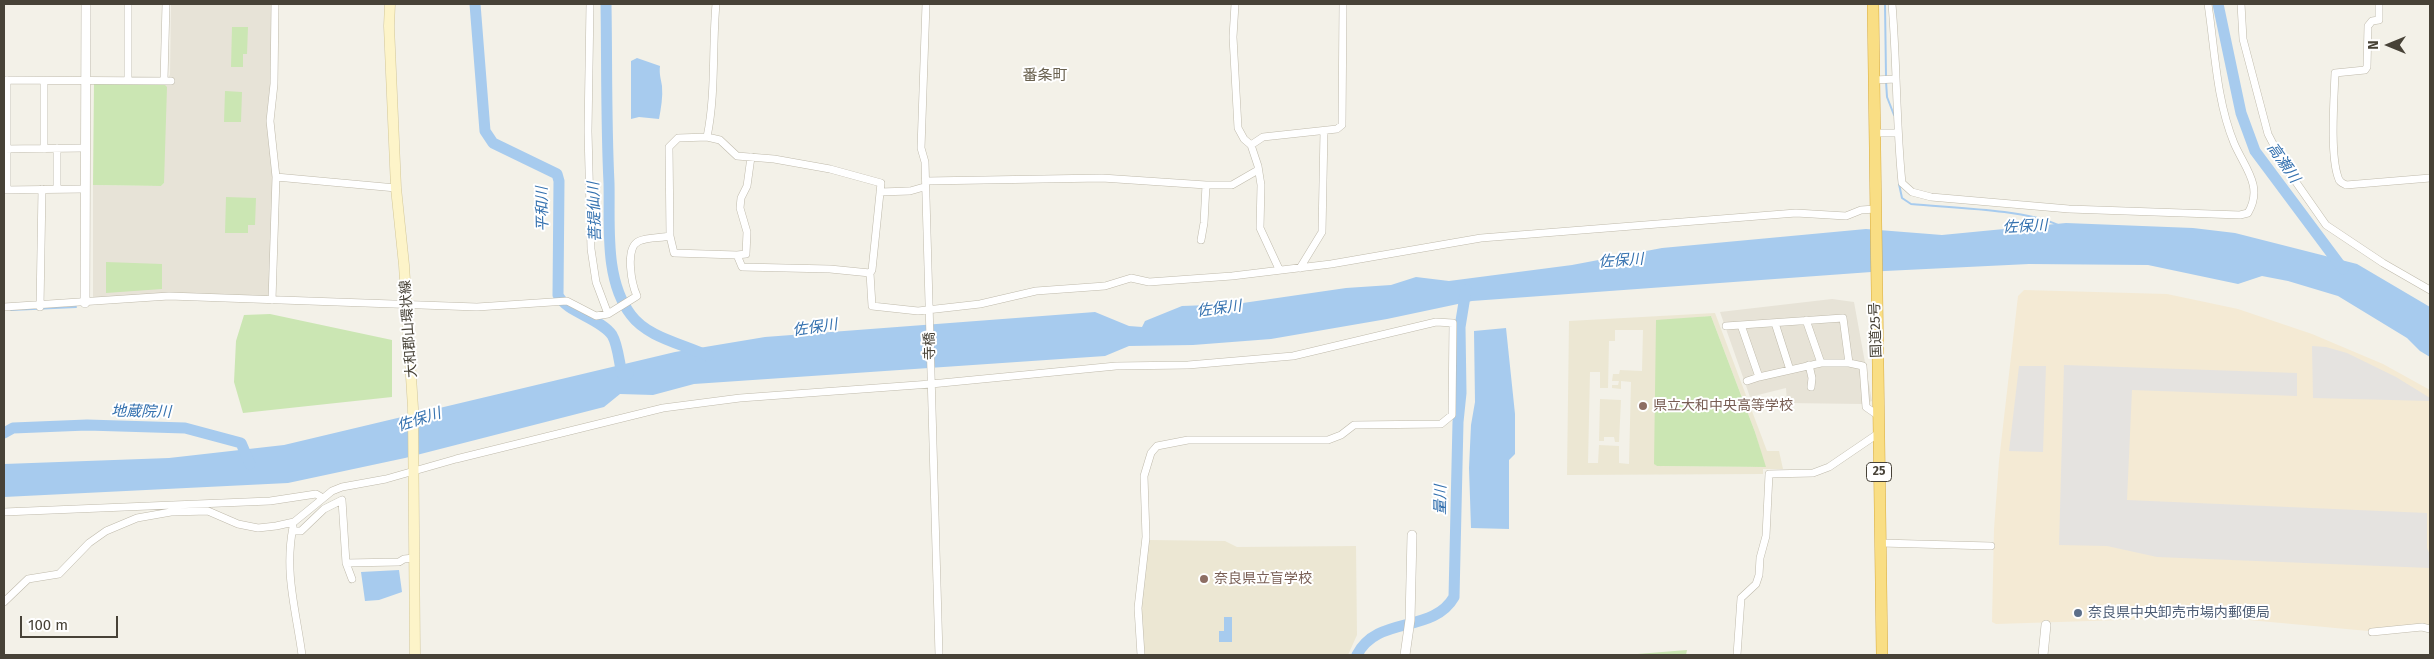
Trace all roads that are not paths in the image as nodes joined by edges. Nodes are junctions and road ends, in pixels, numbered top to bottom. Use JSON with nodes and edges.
{"nodes":[{"id":1,"x":86,"y":4,"type":"edge"},
{"id":2,"x":128,"y":4,"type":"edge"},
{"id":3,"x":166,"y":4,"type":"edge"},
{"id":4,"x":275,"y":4,"type":"edge"},
{"id":5,"x":390,"y":4,"type":"edge"},
{"id":6,"x":590,"y":4,"type":"edge"},
{"id":7,"x":716,"y":4,"type":"edge"},
{"id":8,"x":926,"y":4,"type":"edge"},
{"id":9,"x":1235,"y":4,"type":"edge"},
{"id":10,"x":1343,"y":4,"type":"edge"},
{"id":11,"x":1872,"y":4,"type":"edge"},
{"id":12,"x":1892,"y":4,"type":"edge"},
{"id":13,"x":2208,"y":4,"type":"edge"},
{"id":14,"x":2241,"y":4,"type":"edge"},
{"id":15,"x":2379,"y":4,"type":"edge"},
{"id":16,"x":85,"y":79,"type":"junction"},
{"id":17,"x":1896,"y":79,"type":"junction"},
{"id":18,"x":6,"y":80,"type":"edge"},
{"id":19,"x":128,"y":80,"type":"junction"},
{"id":20,"x":1874,"y":80,"type":"junction"},
{"id":21,"x":44,"y":81,"type":"junction"},
{"id":22,"x":1324,"y":131,"type":"junction"},
{"id":23,"x":1874,"y":133,"type":"junction"},
{"id":24,"x":1897,"y":134,"type":"junction"},
{"id":25,"x":707,"y":137,"type":"junction"},
{"id":26,"x":1251,"y":145,"type":"junction"},
{"id":27,"x":44,"y":148,"type":"junction"},
{"id":28,"x":57,"y":148,"type":"junction"},
{"id":29,"x":85,"y":148,"type":"junction"},
{"id":30,"x":5,"y":149,"type":"edge"},
{"id":31,"x":751,"y":157,"type":"junction"},
{"id":32,"x":1258,"y":170,"type":"junction"},
{"id":33,"x":276,"y":177,"type":"junction"},
{"id":34,"x":2430,"y":178,"type":"edge"},
{"id":35,"x":925,"y":184,"type":"junction"},
{"id":36,"x":1206,"y":185,"type":"junction"},
{"id":37,"x":57,"y":188,"type":"junction"},
{"id":38,"x":396,"y":188,"type":"junction"},
{"id":39,"x":42,"y":189,"type":"junction"},
{"id":40,"x":85,"y":189,"type":"junction"},
{"id":41,"x":5,"y":190,"type":"edge"},
{"id":42,"x":880,"y":192,"type":"junction"},
{"id":43,"x":1875,"y":214,"type":"junction"},
{"id":44,"x":670,"y":236,"type":"junction"},
{"id":45,"x":1201,"y":240,"type":"dead end"},
{"id":46,"x":737,"y":255,"type":"junction"},
{"id":47,"x":1300,"y":268,"type":"junction"},
{"id":48,"x":1279,"y":270,"type":"junction"},
{"id":49,"x":870,"y":274,"type":"junction"},
{"id":50,"x":2430,"y":290,"type":"edge"},
{"id":51,"x":272,"y":300,"type":"junction"},
{"id":52,"x":85,"y":303,"type":"junction"},
{"id":53,"x":40,"y":306,"type":"junction"},
{"id":54,"x":407,"y":306,"type":"junction"},
{"id":55,"x":4,"y":307,"type":"edge"},
{"id":56,"x":929,"y":312,"type":"junction"},
{"id":57,"x":608,"y":314,"type":"junction"},
{"id":58,"x":1806,"y":320,"type":"junction"},
{"id":59,"x":1775,"y":324,"type":"junction"},
{"id":60,"x":1741,"y":325,"type":"junction"},
{"id":61,"x":1726,"y":326,"type":"dead end"},
{"id":62,"x":1821,"y":363,"type":"junction"},
{"id":63,"x":1849,"y":363,"type":"junction"},
{"id":64,"x":1809,"y":365,"type":"junction"},
{"id":65,"x":1790,"y":370,"type":"junction"},
{"id":66,"x":1758,"y":377,"type":"junction"},
{"id":67,"x":930,"y":381,"type":"junction"},
{"id":68,"x":1747,"y":381,"type":"dead end"},
{"id":69,"x":1811,"y":387,"type":"dead end"},
{"id":70,"x":1879,"y":416,"type":"junction"},
{"id":71,"x":1879,"y":433,"type":"junction"},
{"id":72,"x":414,"y":470,"type":"junction"},
{"id":73,"x":323,"y":498,"type":"junction"},
{"id":74,"x":4,"y":512,"type":"edge"},
{"id":75,"x":294,"y":522,"type":"junction"},
{"id":76,"x":292,"y":531,"type":"junction"},
{"id":77,"x":1412,"y":535,"type":"dead end"},
{"id":78,"x":1880,"y":543,"type":"junction"},
{"id":79,"x":1991,"y":546,"type":"dead end"},
{"id":80,"x":414,"y":558,"type":"junction"},
{"id":81,"x":346,"y":563,"type":"junction"},
{"id":82,"x":352,"y":579,"type":"dead end"},
{"id":83,"x":4,"y":602,"type":"edge"},
{"id":84,"x":2046,"y":625,"type":"dead end"},
{"id":85,"x":2430,"y":629,"type":"edge"},
{"id":86,"x":2372,"y":632,"type":"dead end"},
{"id":87,"x":302,"y":655,"type":"edge"},
{"id":88,"x":415,"y":655,"type":"edge"},
{"id":89,"x":939,"y":655,"type":"edge"},
{"id":90,"x":1141,"y":655,"type":"edge"},
{"id":91,"x":1405,"y":655,"type":"edge"},
{"id":92,"x":1737,"y":655,"type":"edge"},
{"id":93,"x":1882,"y":655,"type":"edge"},
{"id":94,"x":2043,"y":655,"type":"edge"}],
"edges":[{"from":1,"to":16,"type":"street"},
{"from":2,"to":19,"type":"street"},
{"from":3,"to":19,"type":"street"},
{"from":4,"to":33,"type":"street"},
{"from":5,"to":38,"type":"main road","name":"大和郡山環状線"},
{"from":6,"to":57,"type":"street"},
{"from":7,"to":25,"type":"street"},
{"from":8,"to":35,"type":"street","name":"寺橋"},
{"from":9,"to":26,"type":"street"},
{"from":10,"to":22,"type":"street"},
{"from":11,"to":20,"type":"highway","name":"国道25号","number":"25"},
{"from":12,"to":17,"type":"street"},
{"from":13,"to":24,"type":"street"},
{"from":14,"to":50,"type":"street"},
{"from":15,"to":34,"type":"street"},
{"from":16,"to":19,"type":"street"},
{"from":16,"to":21,"type":"street"},
{"from":16,"to":29,"type":"street"},
{"from":17,"to":20,"type":"street"},
{"from":17,"to":24,"type":"street"},
{"from":18,"to":21,"type":"street"},
{"from":18,"to":30,"type":"street"},
{"from":20,"to":23,"type":"highway","name":"国道25号","number":"25"},
{"from":21,"to":27,"type":"street"},
{"from":22,"to":26,"type":"street"},
{"from":22,"to":47,"type":"street"},
{"from":23,"to":24,"type":"street"},
{"from":23,"to":43,"type":"highway","name":"国道25号","number":"25"},
{"from":25,"to":31,"type":"street"},
{"from":25,"to":44,"type":"street"},
{"from":26,"to":32,"type":"street"},
{"from":27,"to":28,"type":"street"},
{"from":27,"to":30,"type":"street"},
{"from":28,"to":29,"type":"street"},
{"from":28,"to":37,"type":"street"},
{"from":29,"to":40,"type":"street"},
{"from":30,"to":41,"type":"street"},
{"from":31,"to":42,"type":"street"},
{"from":31,"to":46,"type":"street"},
{"from":32,"to":36,"type":"street"},
{"from":32,"to":48,"type":"street"},
{"from":33,"to":38,"type":"street"},
{"from":33,"to":51,"type":"street"},
{"from":35,"to":36,"type":"street"},
{"from":35,"to":42,"type":"street"},
{"from":35,"to":56,"type":"street","name":"寺橋"},
{"from":36,"to":45,"type":"street"},
{"from":37,"to":39,"type":"street"},
{"from":37,"to":40,"type":"street"},
{"from":38,"to":54,"type":"main road","name":"大和郡山環状線"},
{"from":39,"to":41,"type":"street"},
{"from":39,"to":53,"type":"street"},
{"from":40,"to":52,"type":"street"},
{"from":42,"to":49,"type":"street"},
{"from":43,"to":47,"type":"street"},
{"from":43,"to":70,"type":"highway","name":"国道25号","number":"25"},
{"from":44,"to":46,"type":"street"},
{"from":44,"to":57,"type":"street"},
{"from":46,"to":49,"type":"street"},
{"from":47,"to":48,"type":"street"},
{"from":48,"to":56,"type":"street"},
{"from":49,"to":56,"type":"street"},
{"from":51,"to":52,"type":"street"},
{"from":51,"to":54,"type":"street"},
{"from":52,"to":53,"type":"street"},
{"from":53,"to":55,"type":"street"},
{"from":54,"to":57,"type":"street"},
{"from":54,"to":72,"type":"main road","name":"大和郡山環状線"},
{"from":56,"to":67,"type":"street","name":"寺橋"},
{"from":58,"to":59,"type":"street"},
{"from":58,"to":62,"type":"street"},
{"from":58,"to":63,"type":"street"},
{"from":59,"to":60,"type":"street"},
{"from":59,"to":65,"type":"street"},
{"from":60,"to":61,"type":"street"},
{"from":60,"to":66,"type":"street"},
{"from":62,"to":63,"type":"street"},
{"from":62,"to":64,"type":"street"},
{"from":63,"to":70,"type":"street"},
{"from":64,"to":65,"type":"street"},
{"from":64,"to":69,"type":"street"},
{"from":65,"to":66,"type":"street"},
{"from":66,"to":68,"type":"street"},
{"from":67,"to":72,"type":"street"},
{"from":67,"to":89,"type":"street","name":"寺橋"},
{"from":67,"to":90,"type":"street"},
{"from":70,"to":71,"type":"highway","name":"国道25号","number":"25"},
{"from":71,"to":78,"type":"highway","name":"国道25号","number":"25"},
{"from":71,"to":92,"type":"street"},
{"from":72,"to":73,"type":"street"},
{"from":72,"to":80,"type":"main road","name":"大和郡山環状線"},
{"from":73,"to":74,"type":"street"},
{"from":73,"to":75,"type":"street"},
{"from":75,"to":76,"type":"street"},
{"from":75,"to":83,"type":"street"},
{"from":76,"to":81,"type":"street"},
{"from":76,"to":87,"type":"street"},
{"from":77,"to":91,"type":"street"},
{"from":78,"to":79,"type":"street"},
{"from":78,"to":93,"type":"highway","name":"国道25号","number":"25"},
{"from":80,"to":81,"type":"street"},
{"from":80,"to":88,"type":"main road","name":"大和郡山環状線"},
{"from":81,"to":82,"type":"street"},
{"from":84,"to":94,"type":"street"},
{"from":85,"to":86,"type":"street"}]}
